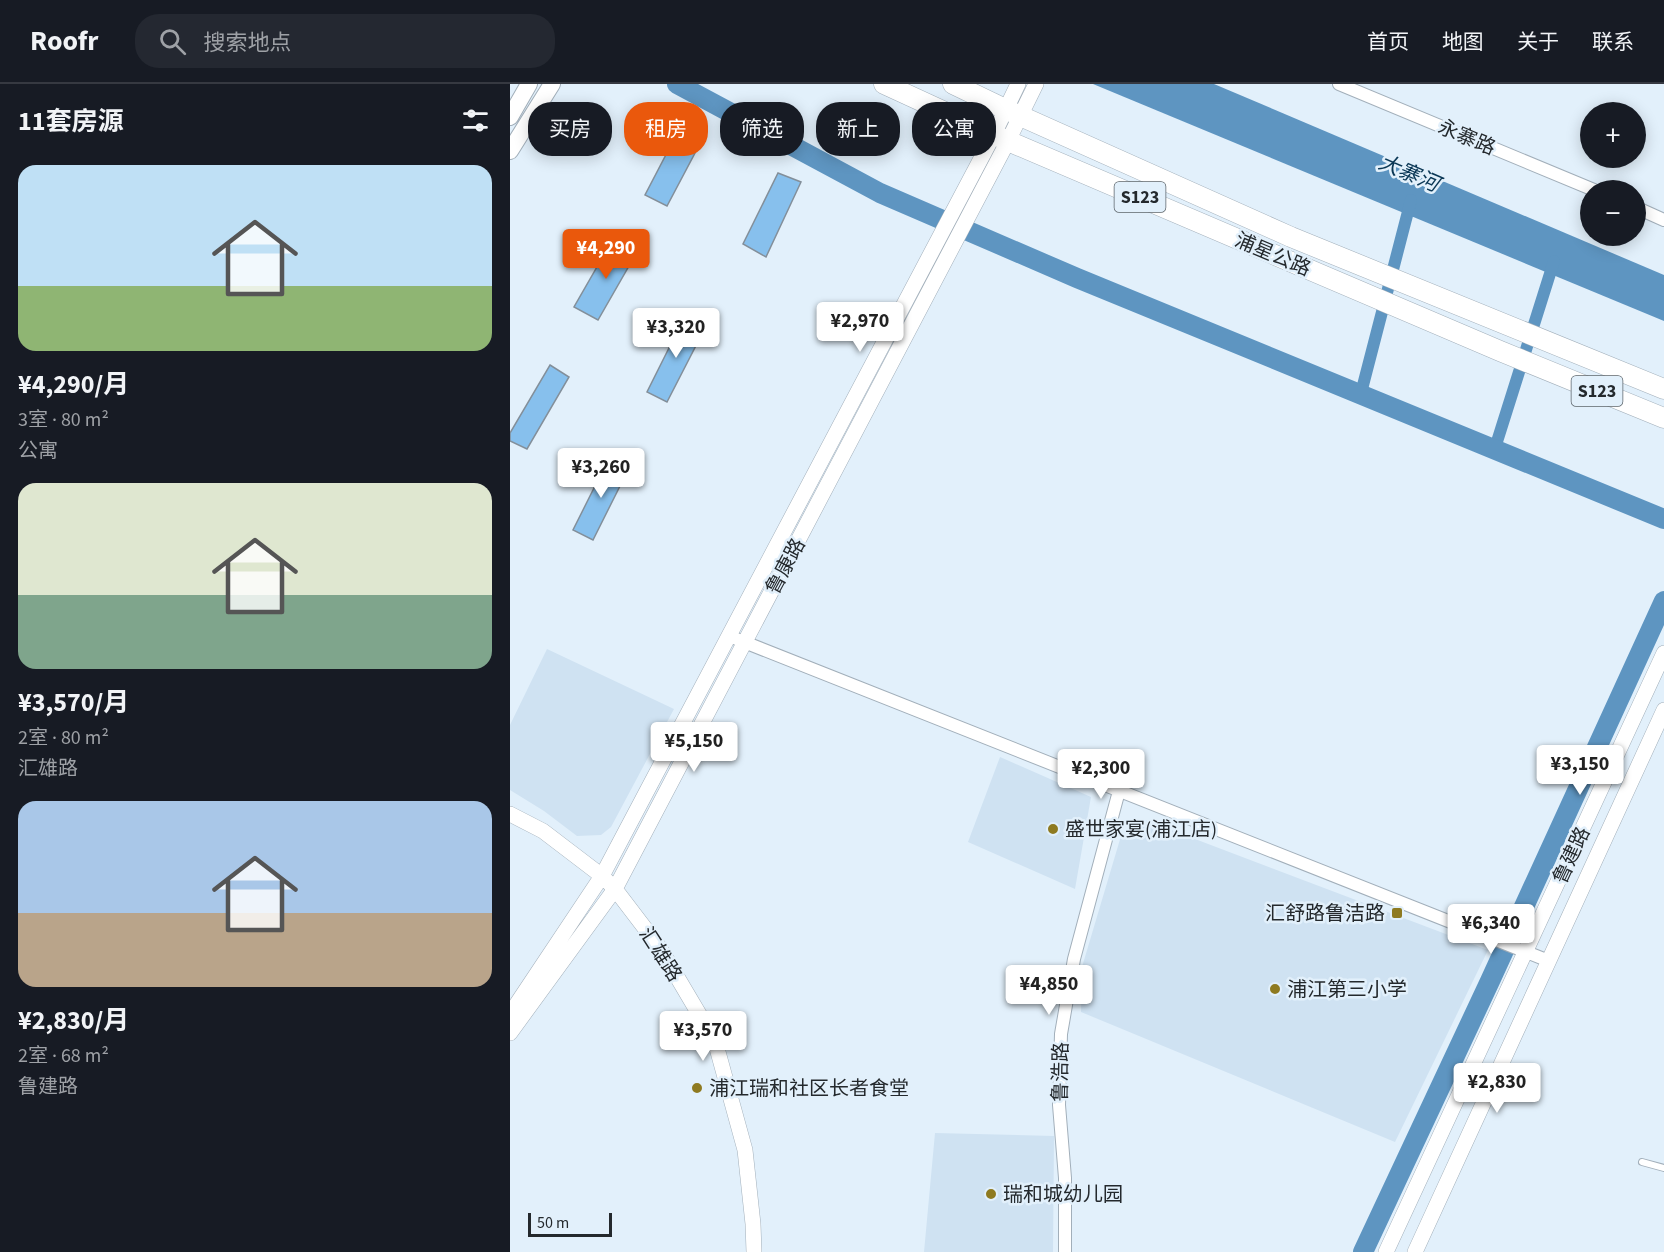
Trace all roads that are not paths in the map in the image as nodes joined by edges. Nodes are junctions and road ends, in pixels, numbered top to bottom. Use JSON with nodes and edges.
{"nodes":[{"id":1,"x":529,"y":84,"type":"edge"},
{"id":2,"x":552,"y":84,"type":"edge"},
{"id":3,"x":884,"y":84,"type":"edge"},
{"id":4,"x":898,"y":84,"type":"edge"},
{"id":5,"x":953,"y":84,"type":"edge"},
{"id":6,"x":1018,"y":84,"type":"edge"},
{"id":7,"x":1036,"y":84,"type":"edge"},
{"id":8,"x":1339,"y":84,"type":"edge"},
{"id":9,"x":916,"y":98,"type":"junction"},
{"id":10,"x":1012,"y":113,"type":"junction"},
{"id":11,"x":510,"y":117,"type":"edge"},
{"id":12,"x":1001,"y":138,"type":"junction"},
{"id":13,"x":510,"y":151,"type":"edge"},
{"id":14,"x":1580,"y":184,"type":"edge"},
{"id":15,"x":1646,"y":212,"type":"edge"},
{"id":16,"x":1664,"y":220,"type":"edge"},
{"id":17,"x":1664,"y":388,"type":"edge"},
{"id":18,"x":1664,"y":418,"type":"edge"},
{"id":19,"x":729,"y":636,"type":"junction"},
{"id":20,"x":744,"y":643,"type":"junction"},
{"id":21,"x":1664,"y":654,"type":"edge"},
{"id":22,"x":1664,"y":710,"type":"edge"},
{"id":23,"x":1119,"y":791,"type":"junction"},
{"id":24,"x":510,"y":814,"type":"edge"},
{"id":25,"x":602,"y":876,"type":"junction"},
{"id":26,"x":615,"y":889,"type":"junction"},
{"id":27,"x":1525,"y":952,"type":"junction"},
{"id":28,"x":1549,"y":961,"type":"junction"},
{"id":29,"x":510,"y":1014,"type":"edge"},
{"id":30,"x":510,"y":1033,"type":"edge"},
{"id":31,"x":1642,"y":1162,"type":"dead end"},
{"id":32,"x":1664,"y":1168,"type":"edge"},
{"id":33,"x":754,"y":1252,"type":"edge"},
{"id":34,"x":1065,"y":1252,"type":"edge"},
{"id":35,"x":1386,"y":1252,"type":"edge"},
{"id":36,"x":1415,"y":1252,"type":"edge"}],
"edges":[{"from":1,"to":11,"type":"main road"},
{"from":2,"to":13,"type":"main road"},
{"from":3,"to":9,"type":"main road","name":"浦星公路","number":"S123"},
{"from":4,"to":9,"type":"lane"},
{"from":5,"to":10,"type":"main road","name":"浦星公路","number":"S123"},
{"from":6,"to":10,"type":"street","name":"鲁康路"},
{"from":7,"to":10,"type":"street","name":"鲁康路"},
{"from":8,"to":14,"type":"street","name":"永寨路"},
{"from":9,"to":12,"type":"main road","name":"浦星公路","number":"S123"},
{"from":10,"to":12,"type":"street","name":"鲁康路"},
{"from":10,"to":17,"type":"main road","name":"浦星公路","number":"S123"},
{"from":12,"to":18,"type":"main road","name":"浦星公路","number":"S123"},
{"from":12,"to":19,"type":"street","name":"鲁康路"},
{"from":12,"to":20,"type":"street","name":"鲁康路"},
{"from":15,"to":16,"type":"street"},
{"from":19,"to":20,"type":"street"},
{"from":19,"to":25,"type":"street","name":"鲁康路"},
{"from":20,"to":23,"type":"street"},
{"from":20,"to":26,"type":"street","name":"鲁康路"},
{"from":21,"to":27,"type":"street","name":"鲁建路"},
{"from":22,"to":28,"type":"street","name":"鲁建路"},
{"from":23,"to":27,"type":"street"},
{"from":23,"to":34,"type":"street","name":"鲁浩路"},
{"from":24,"to":25,"type":"street","name":"汇雄路"},
{"from":25,"to":26,"type":"street","name":"汇雄路"},
{"from":25,"to":29,"type":"street","name":"鲁康路"},
{"from":26,"to":30,"type":"street","name":"鲁康路"},
{"from":26,"to":33,"type":"street","name":"汇雄路"},
{"from":27,"to":28,"type":"street"},
{"from":27,"to":35,"type":"street","name":"鲁建路"},
{"from":28,"to":36,"type":"street","name":"鲁建路"},
{"from":31,"to":32,"type":"lane"}]}
